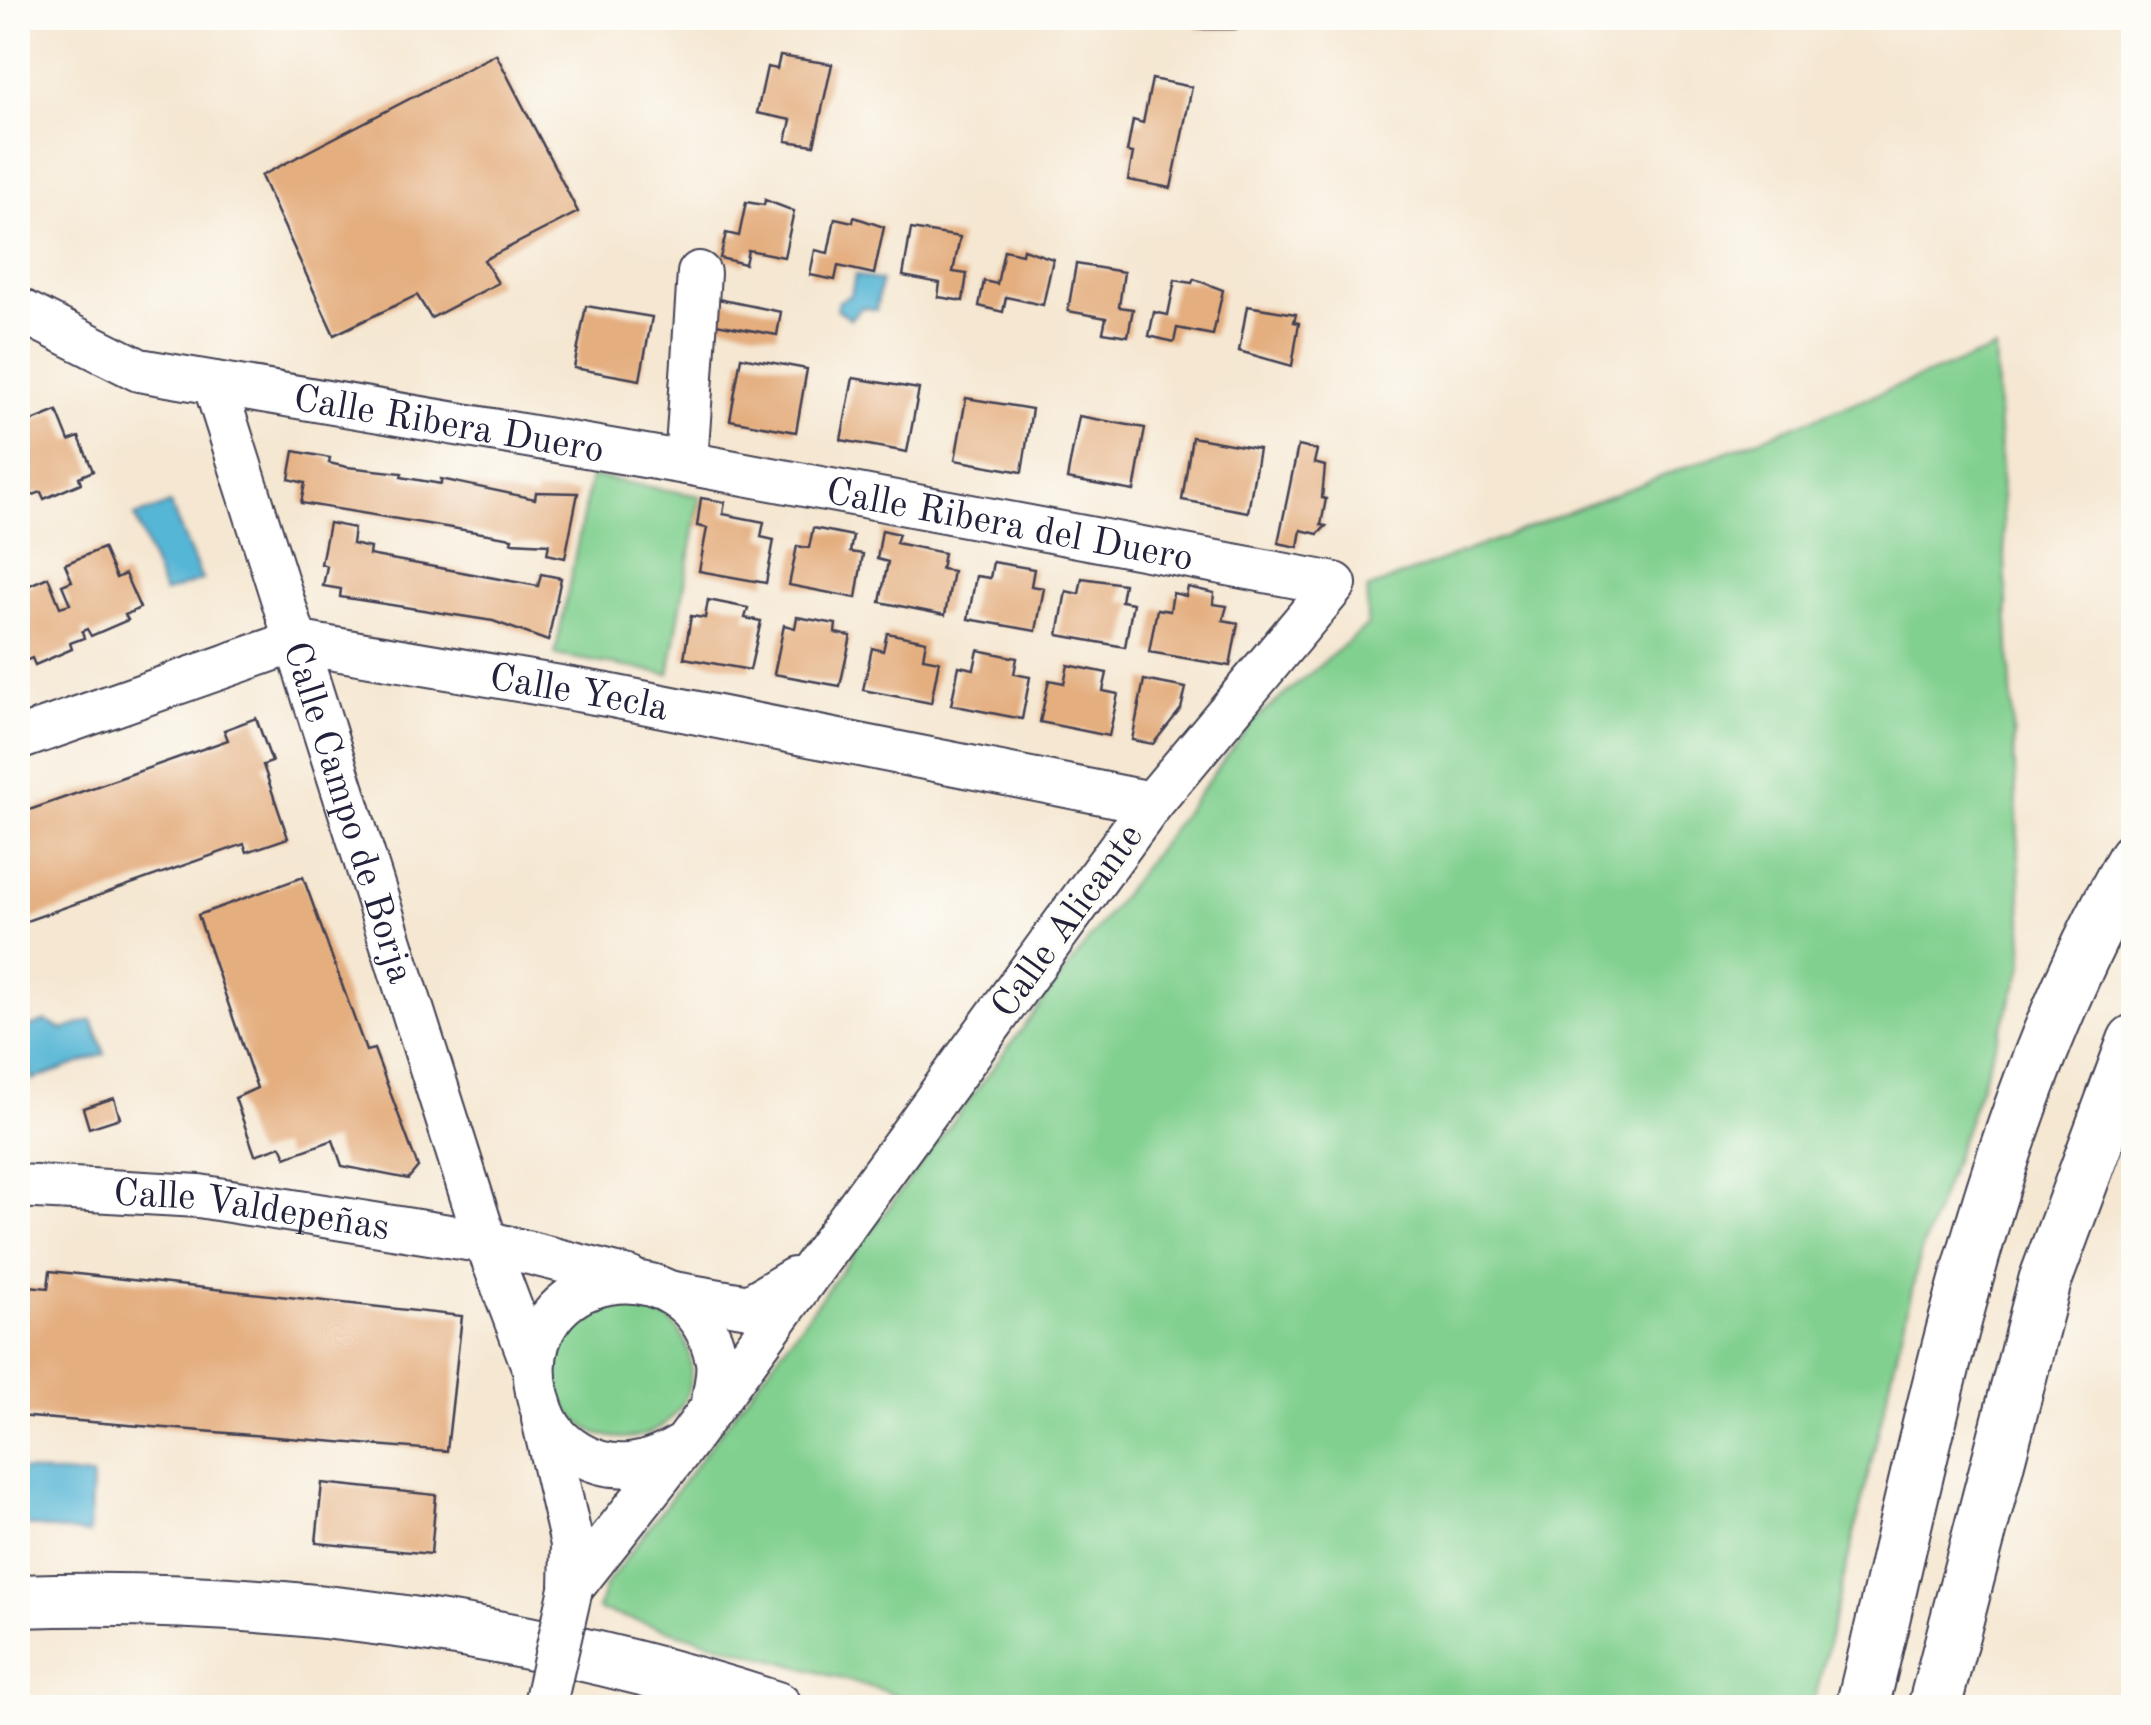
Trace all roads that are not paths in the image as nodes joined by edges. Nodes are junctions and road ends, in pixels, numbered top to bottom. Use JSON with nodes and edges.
{"nodes":[{"id":1,"x":699,"y":273,"type":"dead end"},
{"id":2,"x":18,"y":309,"type":"edge"},
{"id":3,"x":214,"y":383,"type":"junction"},
{"id":4,"x":686,"y":463,"type":"junction"},
{"id":5,"x":1334,"y":584,"type":"joint"},
{"id":6,"x":294,"y":642,"type":"junction"},
{"id":7,"x":18,"y":739,"type":"edge"},
{"id":8,"x":1152,"y":803,"type":"junction"},
{"id":9,"x":2134,"y":858,"type":"edge"},
{"id":10,"x":2134,"y":1041,"type":"edge"},
{"id":11,"x":18,"y":1186,"type":"edge"},
{"id":12,"x":486,"y":1242,"type":"junction"},
{"id":13,"x":811,"y":1267,"type":"junction"},
{"id":14,"x":656,"y":1287,"type":"junction"},
{"id":15,"x":532,"y":1364,"type":"junction"},
{"id":16,"x":712,"y":1406,"type":"junction"},
{"id":17,"x":543,"y":1420,"type":"junction"},
{"id":18,"x":685,"y":1444,"type":"junction"},
{"id":19,"x":571,"y":1589,"type":"junction"},
{"id":20,"x":18,"y":1601,"type":"edge"},
{"id":21,"x":544,"y":1708,"type":"edge"},
{"id":22,"x":776,"y":1708,"type":"edge"},
{"id":23,"x":1862,"y":1708,"type":"edge"},
{"id":24,"x":1934,"y":1708,"type":"edge"}],
"edges":[{"from":1,"to":4,"type":"street"},
{"from":2,"to":3,"type":"street","name":"Calle Ribera Duero"},
{"from":3,"to":4,"type":"street","name":"Calle Ribera Duero"},
{"from":3,"to":6,"type":"street","name":"Calle Campo de Borja"},
{"from":4,"to":5,"type":"street","name":"Calle Ribera del Duero"},
{"from":5,"to":8,"type":"street","name":"Calle Alicante"},
{"from":6,"to":7,"type":"street","name":"Calle Yecla"},
{"from":6,"to":8,"type":"street","name":"Calle Yecla"},
{"from":6,"to":12,"type":"street","name":"Calle Campo de Borja"},
{"from":8,"to":13,"type":"street","name":"Calle Alicante"},
{"from":9,"to":23,"type":"main road"},
{"from":10,"to":24,"type":"main road"},
{"from":11,"to":12,"type":"street","name":"Calle Valdepeñas"},
{"from":12,"to":14,"type":"street","name":"Calle Valdepeñas"},
{"from":12,"to":15,"type":"street"},
{"from":13,"to":14,"type":"street","name":"Calle Alicante"},
{"from":13,"to":16,"type":"street","name":"Calle Alicante"},
{"from":14,"to":15,"type":"street"},
{"from":14,"to":16,"type":"street"},
{"from":15,"to":17,"type":"street"},
{"from":16,"to":18,"type":"street"},
{"from":17,"to":18,"type":"street"},
{"from":17,"to":19,"type":"street"},
{"from":18,"to":19,"type":"street"},
{"from":19,"to":21,"type":"street","bridge":true},
{"from":20,"to":22,"type":"main road"}]}
